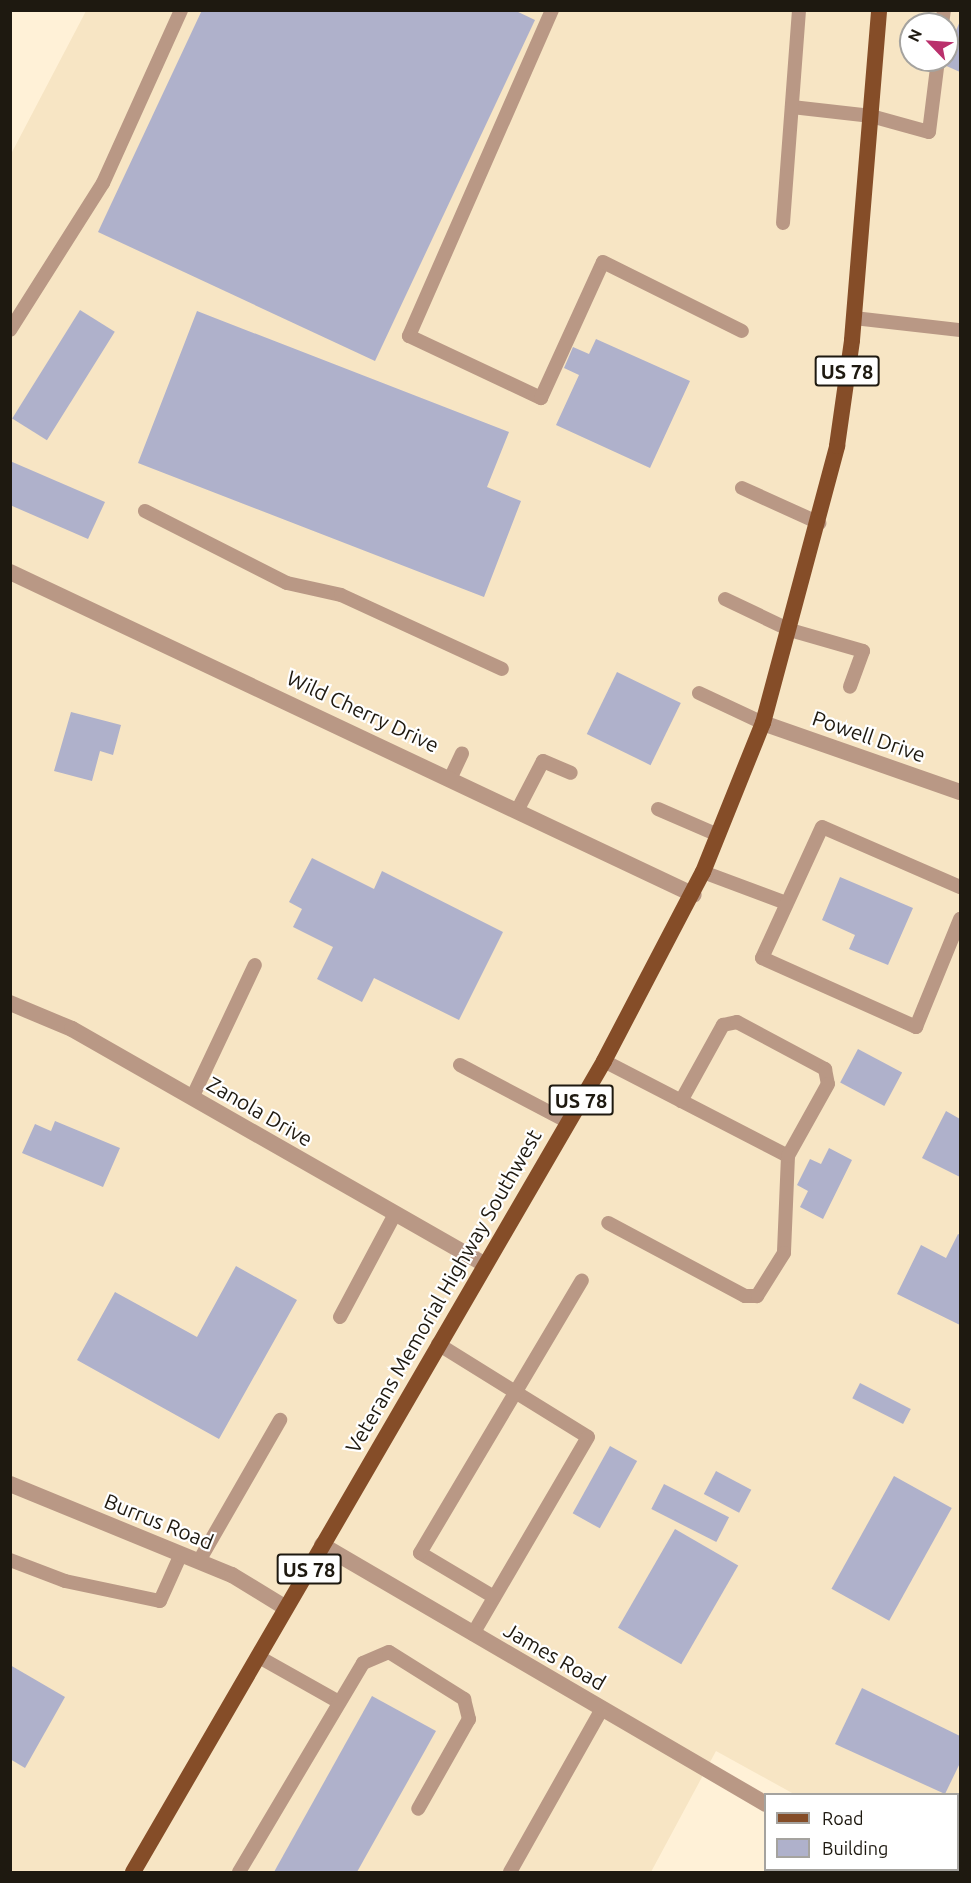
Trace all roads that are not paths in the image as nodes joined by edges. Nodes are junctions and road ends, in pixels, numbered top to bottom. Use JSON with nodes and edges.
{"nodes":[{"id":1,"x":181,"y":10,"type":"edge"},
{"id":2,"x":552,"y":10,"type":"edge"},
{"id":3,"x":799,"y":10,"type":"edge"},
{"id":4,"x":879,"y":10,"type":"edge"},
{"id":5,"x":936,"y":72,"type":"edge"},
{"id":6,"x":792,"y":107,"type":"junction"},
{"id":7,"x":871,"y":116,"type":"junction"},
{"id":8,"x":783,"y":223,"type":"dead end"},
{"id":9,"x":854,"y":318,"type":"junction"},
{"id":10,"x":10,"y":330,"type":"edge"},
{"id":11,"x":960,"y":330,"type":"edge"},
{"id":12,"x":742,"y":331,"type":"dead end"},
{"id":13,"x":742,"y":488,"type":"dead end"},
{"id":14,"x":145,"y":511,"type":"dead end"},
{"id":15,"x":819,"y":523,"type":"junction"},
{"id":16,"x":10,"y":572,"type":"edge"},
{"id":17,"x":725,"y":599,"type":"dead end"},
{"id":18,"x":790,"y":630,"type":"junction"},
{"id":19,"x":502,"y":669,"type":"dead end"},
{"id":20,"x":850,"y":687,"type":"dead end"},
{"id":21,"x":699,"y":693,"type":"dead end"},
{"id":22,"x":763,"y":723,"type":"junction"},
{"id":23,"x":462,"y":753,"type":"dead end"},
{"id":24,"x":571,"y":773,"type":"dead end"},
{"id":25,"x":451,"y":777,"type":"junction"},
{"id":26,"x":960,"y":792,"type":"edge"},
{"id":27,"x":518,"y":809,"type":"junction"},
{"id":28,"x":658,"y":809,"type":"dead end"},
{"id":29,"x":718,"y":835,"type":"junction"},
{"id":30,"x":704,"y":872,"type":"junction"},
{"id":31,"x":960,"y":887,"type":"edge"},
{"id":32,"x":694,"y":895,"type":"junction"},
{"id":33,"x":786,"y":903,"type":"junction"},
{"id":34,"x":960,"y":919,"type":"edge"},
{"id":35,"x":255,"y":965,"type":"dead end"},
{"id":36,"x":10,"y":1003,"type":"edge"},
{"id":37,"x":604,"y":1061,"type":"junction"},
{"id":38,"x":460,"y":1065,"type":"dead end"},
{"id":39,"x":192,"y":1098,"type":"junction"},
{"id":40,"x":681,"y":1101,"type":"junction"},
{"id":41,"x":568,"y":1122,"type":"junction"},
{"id":42,"x":788,"y":1156,"type":"junction"},
{"id":43,"x":395,"y":1214,"type":"junction"},
{"id":44,"x":608,"y":1223,"type":"dead end"},
{"id":45,"x":484,"y":1264,"type":"junction"},
{"id":46,"x":582,"y":1280,"type":"dead end"},
{"id":47,"x":340,"y":1317,"type":"dead end"},
{"id":48,"x":438,"y":1344,"type":"junction"},
{"id":49,"x":516,"y":1392,"type":"junction"},
{"id":50,"x":280,"y":1420,"type":"dead end"},
{"id":51,"x":10,"y":1484,"type":"edge"},
{"id":52,"x":322,"y":1545,"type":"junction"},
{"id":53,"x":181,"y":1554,"type":"junction"},
{"id":54,"x":10,"y":1560,"type":"edge"},
{"id":55,"x":199,"y":1561,"type":"junction"},
{"id":56,"x":494,"y":1598,"type":"junction"},
{"id":57,"x":286,"y":1608,"type":"junction"},
{"id":58,"x":473,"y":1634,"type":"junction"},
{"id":59,"x":258,"y":1657,"type":"junction"},
{"id":60,"x":339,"y":1702,"type":"junction"},
{"id":61,"x":602,"y":1709,"type":"junction"},
{"id":62,"x":764,"y":1803,"type":"edge"},
{"id":63,"x":418,"y":1809,"type":"dead end"},
{"id":64,"x":133,"y":1872,"type":"edge"},
{"id":65,"x":239,"y":1872,"type":"edge"},
{"id":66,"x":510,"y":1872,"type":"edge"}],
"edges":[{"from":1,"to":10,"type":"lane"},
{"from":2,"to":12,"type":"lane"},
{"from":3,"to":6,"type":"lane"},
{"from":4,"to":7,"type":"main road","name":"Veterans Memorial Highway Southwest","number":"US 78"},
{"from":5,"to":7,"type":"lane"},
{"from":6,"to":7,"type":"lane"},
{"from":6,"to":8,"type":"lane"},
{"from":7,"to":9,"type":"main road","name":"Veterans Memorial Highway Southwest","number":"US 78"},
{"from":9,"to":11,"type":"lane"},
{"from":9,"to":15,"type":"main road","name":"Veterans Memorial Highway Southwest","number":"US 78"},
{"from":13,"to":15,"type":"lane"},
{"from":14,"to":19,"type":"lane"},
{"from":15,"to":18,"type":"main road","name":"Veterans Memorial Highway Southwest","number":"US 78"},
{"from":16,"to":25,"type":"street","name":"Wild Cherry Drive"},
{"from":17,"to":18,"type":"lane"},
{"from":18,"to":20,"type":"lane"},
{"from":18,"to":22,"type":"main road","name":"Veterans Memorial Highway Southwest","number":"US 78"},
{"from":21,"to":22,"type":"lane"},
{"from":22,"to":26,"type":"street","name":"Powell Drive"},
{"from":22,"to":29,"type":"main road","name":"Veterans Memorial Highway Southwest","number":"US 78"},
{"from":23,"to":25,"type":"lane"},
{"from":24,"to":27,"type":"lane"},
{"from":25,"to":27,"type":"street","name":"Wild Cherry Drive"},
{"from":27,"to":32,"type":"street","name":"Wild Cherry Drive"},
{"from":28,"to":29,"type":"lane"},
{"from":29,"to":30,"type":"main road","name":"Veterans Memorial Highway Southwest","number":"US 78"},
{"from":30,"to":32,"type":"main road","name":"Veterans Memorial Highway Southwest","number":"US 78"},
{"from":30,"to":33,"type":"lane"},
{"from":31,"to":33,"type":"lane"},
{"from":32,"to":37,"type":"main road","name":"Veterans Memorial Highway Southwest","number":"US 78"},
{"from":33,"to":34,"type":"lane"},
{"from":35,"to":39,"type":"lane"},
{"from":36,"to":39,"type":"street","name":"Zanola Drive"},
{"from":37,"to":40,"type":"lane"},
{"from":37,"to":41,"type":"main road","name":"Veterans Memorial Highway Southwest","number":"US 78"},
{"from":38,"to":41,"type":"lane"},
{"from":39,"to":43,"type":"street","name":"Zanola Drive"},
{"from":40,"to":42,"type":"lane"},
{"from":40,"to":42,"type":"lane"},
{"from":41,"to":45,"type":"main road","name":"Veterans Memorial Highway Southwest","number":"US 78"},
{"from":42,"to":44,"type":"lane"},
{"from":43,"to":45,"type":"street","name":"Zanola Drive"},
{"from":43,"to":47,"type":"lane"},
{"from":45,"to":48,"type":"main road","name":"Veterans Memorial Highway Southwest","number":"US 78"},
{"from":46,"to":49,"type":"lane"},
{"from":48,"to":49,"type":"lane"},
{"from":48,"to":52,"type":"main road","name":"Veterans Memorial Highway Southwest","number":"US 78"},
{"from":49,"to":56,"type":"lane"},
{"from":49,"to":56,"type":"lane"},
{"from":50,"to":55,"type":"lane"},
{"from":51,"to":53,"type":"street","name":"Burrus Road"},
{"from":52,"to":57,"type":"main road","name":"Veterans Memorial Highway Southwest","number":"US 78"},
{"from":52,"to":58,"type":"street","name":"James Road"},
{"from":53,"to":54,"type":"lane"},
{"from":53,"to":55,"type":"street","name":"Burrus Road"},
{"from":55,"to":57,"type":"street","name":"Burrus Road"},
{"from":56,"to":58,"type":"lane"},
{"from":57,"to":59,"type":"main road","name":"Veterans Memorial Highway Southwest","number":"US 78"},
{"from":58,"to":61,"type":"street","name":"James Road"},
{"from":59,"to":60,"type":"lane"},
{"from":59,"to":64,"type":"main road","name":"Veterans Memorial Highway Southwest","number":"US 78"},
{"from":60,"to":63,"type":"lane"},
{"from":60,"to":65,"type":"lane"},
{"from":61,"to":62,"type":"street","name":"James Road"},
{"from":61,"to":66,"type":"lane"}]}
